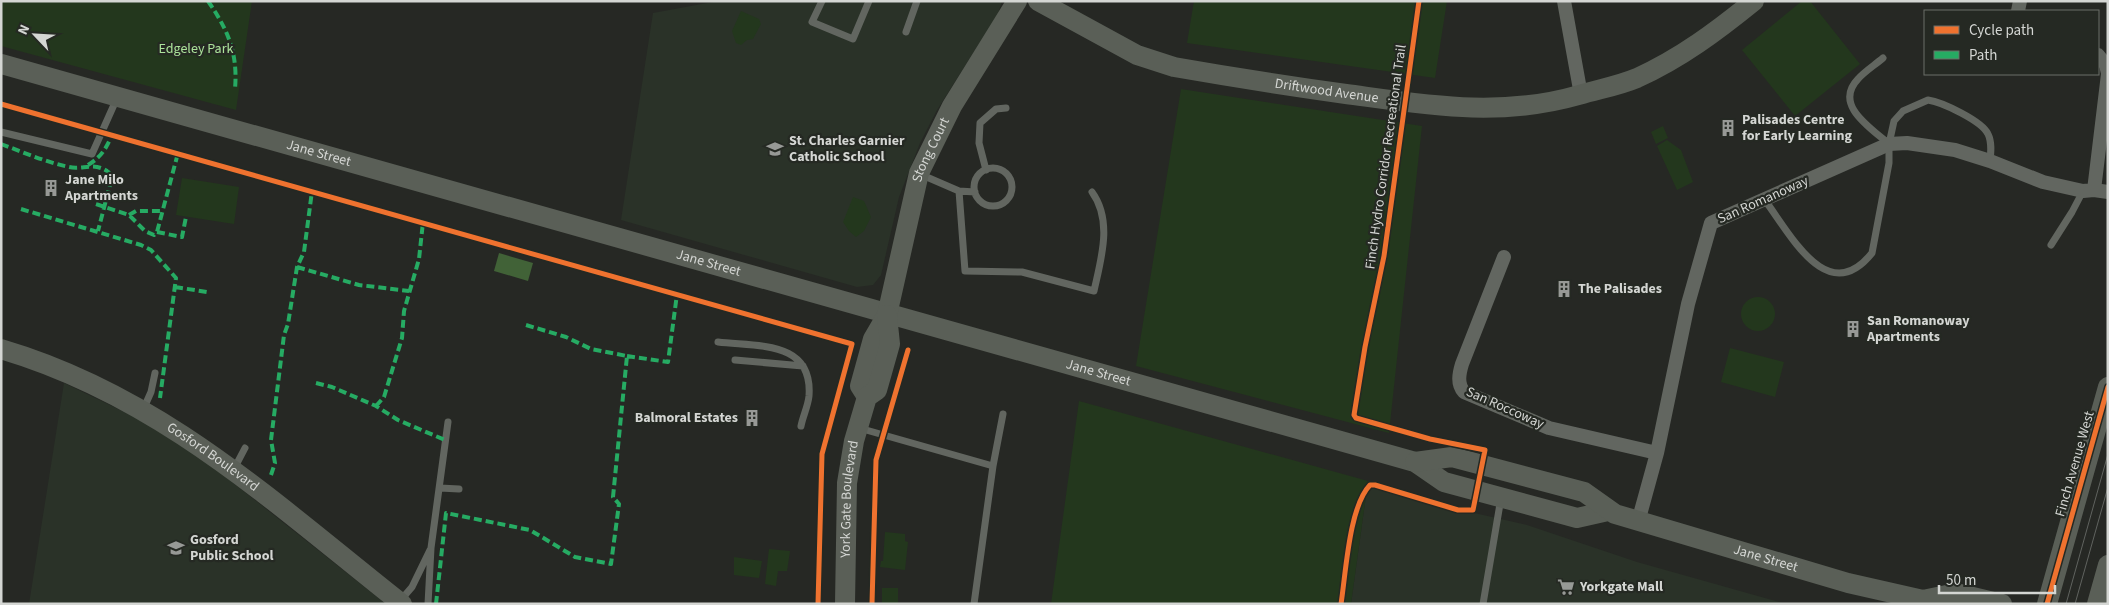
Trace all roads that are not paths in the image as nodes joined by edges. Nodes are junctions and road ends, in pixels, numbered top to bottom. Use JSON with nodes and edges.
{"nodes":[{"id":1,"x":822,"y":1,"type":"edge"},
{"id":2,"x":869,"y":1,"type":"edge"},
{"id":3,"x":917,"y":1,"type":"edge"},
{"id":4,"x":1017,"y":1,"type":"edge"},
{"id":5,"x":1038,"y":1,"type":"edge"},
{"id":6,"x":1564,"y":1,"type":"edge"},
{"id":7,"x":1754,"y":1,"type":"edge"},
{"id":8,"x":906,"y":32,"type":"dead end"},
{"id":9,"x":2099,"y":57,"type":"edge"},
{"id":10,"x":1883,"y":58,"type":"dead end"},
{"id":11,"x":1,"y":64,"type":"edge"},
{"id":12,"x":2108,"y":73,"type":"edge"},
{"id":13,"x":1580,"y":95,"type":"junction"},
{"id":14,"x":118,"y":97,"type":"junction"},
{"id":15,"x":1006,"y":108,"type":"dead end"},
{"id":16,"x":1,"y":132,"type":"edge"},
{"id":17,"x":1889,"y":144,"type":"junction"},
{"id":18,"x":1990,"y":161,"type":"junction"},
{"id":19,"x":986,"y":170,"type":"junction"},
{"id":20,"x":919,"y":173,"type":"junction"},
{"id":21,"x":959,"y":190,"type":"junction"},
{"id":22,"x":2088,"y":190,"type":"junction"},
{"id":23,"x":975,"y":192,"type":"junction"},
{"id":24,"x":1092,"y":192,"type":"dead end"},
{"id":25,"x":2108,"y":192,"type":"edge"},
{"id":26,"x":1764,"y":199,"type":"junction"},
{"id":27,"x":2050,"y":245,"type":"dead end"},
{"id":28,"x":1504,"y":257,"type":"dead end"},
{"id":29,"x":887,"y":315,"type":"junction"},
{"id":30,"x":718,"y":342,"type":"dead end"},
{"id":31,"x":1,"y":349,"type":"edge"},
{"id":32,"x":735,"y":360,"type":"dead end"},
{"id":33,"x":804,"y":366,"type":"junction"},
{"id":34,"x":154,"y":373,"type":"dead end"},
{"id":35,"x":2108,"y":387,"type":"edge"},
{"id":36,"x":143,"y":410,"type":"junction"},
{"id":37,"x":1003,"y":414,"type":"dead end"},
{"id":38,"x":448,"y":422,"type":"dead end"},
{"id":39,"x":801,"y":426,"type":"dead end"},
{"id":40,"x":858,"y":427,"type":"junction"},
{"id":41,"x":245,"y":448,"type":"dead end"},
{"id":42,"x":1657,"y":452,"type":"junction"},
{"id":43,"x":1415,"y":462,"type":"junction"},
{"id":44,"x":993,"y":466,"type":"junction"},
{"id":45,"x":234,"y":469,"type":"junction"},
{"id":46,"x":1508,"y":472,"type":"junction"},
{"id":47,"x":440,"y":488,"type":"junction"},
{"id":48,"x":459,"y":489,"type":"dead end"},
{"id":49,"x":1501,"y":498,"type":"junction"},
{"id":50,"x":1608,"y":511,"type":"junction"},
{"id":51,"x":1638,"y":522,"type":"junction"},
{"id":52,"x":431,"y":548,"type":"junction"},
{"id":53,"x":2108,"y":565,"type":"edge"},
{"id":54,"x":1925,"y":602,"type":"edge"},
{"id":55,"x":400,"y":603,"type":"edge"},
{"id":56,"x":428,"y":604,"type":"edge"},
{"id":57,"x":845,"y":604,"type":"edge"},
{"id":58,"x":974,"y":604,"type":"edge"},
{"id":59,"x":1484,"y":604,"type":"edge"},
{"id":60,"x":2002,"y":604,"type":"edge"},
{"id":61,"x":2047,"y":604,"type":"edge"},
{"id":62,"x":2097,"y":604,"type":"edge"}],
"edges":[{"from":1,"to":2,"type":"lane"},
{"from":3,"to":8,"type":"lane"},
{"from":4,"to":20,"type":"main road","name":"Stong Court"},
{"from":5,"to":13,"type":"main road","name":"Driftwood Avenue"},
{"from":6,"to":13,"type":"street"},
{"from":7,"to":13,"type":"main road","name":"Driftwood Avenue"},
{"from":9,"to":12,"type":"street"},
{"from":10,"to":17,"type":"lane"},
{"from":11,"to":14,"type":"main road","name":"Jane Street"},
{"from":12,"to":22,"type":"street"},
{"from":14,"to":16,"type":"lane"},
{"from":14,"to":29,"type":"main road","name":"Jane Street"},
{"from":15,"to":19,"type":"lane"},
{"from":17,"to":18,"type":"street","name":"San Romanoway"},
{"from":17,"to":18,"type":"lane"},
{"from":17,"to":26,"type":"street","name":"San Romanoway"},
{"from":17,"to":26,"type":"lane"},
{"from":18,"to":22,"type":"street","name":"San Romanoway"},
{"from":19,"to":23,"type":"lane"},
{"from":19,"to":23,"type":"lane"},
{"from":20,"to":21,"type":"lane"},
{"from":20,"to":29,"type":"main road","name":"Stong Court"},
{"from":21,"to":23,"type":"lane"},
{"from":21,"to":24,"type":"lane"},
{"from":22,"to":25,"type":"street","name":"San Romanoway"},
{"from":22,"to":27,"type":"lane"},
{"from":26,"to":42,"type":"street","name":"San Romanoway"},
{"from":28,"to":42,"type":"street","name":"San Roccoway"},
{"from":29,"to":40,"type":"main road","name":"York Gate Boulevard"},
{"from":29,"to":43,"type":"main road","name":"Jane Street"},
{"from":30,"to":33,"type":"lane"},
{"from":31,"to":36,"type":"main road","name":"Gosford Boulevard"},
{"from":32,"to":33,"type":"lane"},
{"from":33,"to":39,"type":"lane"},
{"from":34,"to":36,"type":"lane"},
{"from":35,"to":61,"type":"main road","name":"Finch Avenue West"},
{"from":36,"to":45,"type":"main road","name":"Gosford Boulevard"},
{"from":37,"to":44,"type":"lane"},
{"from":38,"to":47,"type":"lane"},
{"from":40,"to":44,"type":"lane"},
{"from":40,"to":57,"type":"main road","name":"York Gate Boulevard"},
{"from":41,"to":45,"type":"lane"},
{"from":42,"to":51,"type":"street","name":"San Romanoway"},
{"from":43,"to":46,"type":"main road","name":"Jane Street"},
{"from":43,"to":49,"type":"main road","name":"Jane Street"},
{"from":44,"to":58,"type":"lane"},
{"from":45,"to":55,"type":"main road","name":"Gosford Boulevard"},
{"from":46,"to":49,"type":"main road"},
{"from":46,"to":50,"type":"main road","name":"Jane Street"},
{"from":47,"to":48,"type":"lane"},
{"from":47,"to":52,"type":"lane"},
{"from":49,"to":50,"type":"main road","name":"Jane Street"},
{"from":49,"to":59,"type":"lane"},
{"from":50,"to":51,"type":"main road","name":"Jane Street"},
{"from":51,"to":54,"type":"main road","name":"Jane Street"},
{"from":52,"to":55,"type":"lane"},
{"from":52,"to":56,"type":"lane"},
{"from":53,"to":62,"type":"main road"},
{"from":54,"to":60,"type":"main road","name":"Jane Street"}]}
